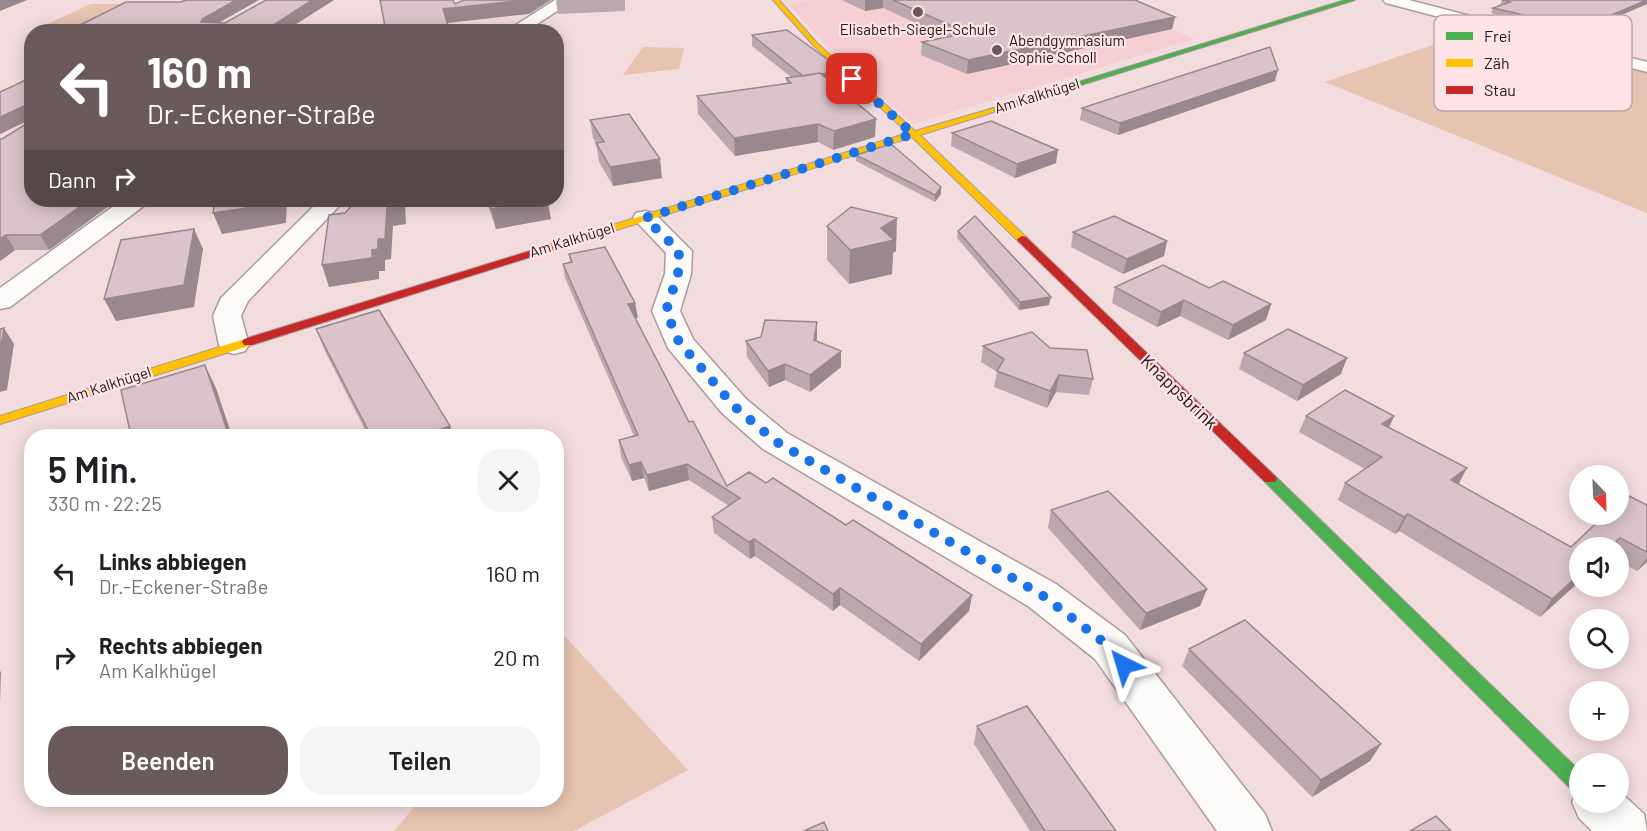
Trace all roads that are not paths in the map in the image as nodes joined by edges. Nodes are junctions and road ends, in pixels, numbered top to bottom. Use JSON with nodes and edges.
{"nodes":[{"id":1,"x":566,"y":0,"type":"edge"},
{"id":2,"x":776,"y":0,"type":"edge"},
{"id":3,"x":1352,"y":0,"type":"edge"},
{"id":4,"x":1391,"y":0,"type":"edge"},
{"id":5,"x":1448,"y":15,"type":"edge"},
{"id":6,"x":526,"y":24,"type":"edge"},
{"id":7,"x":1632,"y":63,"type":"edge"},
{"id":8,"x":1647,"y":67,"type":"edge"},
{"id":9,"x":913,"y":134,"type":"junction"},
{"id":10,"x":128,"y":207,"type":"edge"},
{"id":11,"x":326,"y":207,"type":"edge"},
{"id":12,"x":645,"y":218,"type":"junction"},
{"id":13,"x":0,"y":301,"type":"edge"},
{"id":14,"x":234,"y":345,"type":"junction"},
{"id":15,"x":0,"y":420,"type":"edge"},
{"id":16,"x":1569,"y":774,"type":"edge"},
{"id":17,"x":1608,"y":813,"type":"edge"},
{"id":18,"x":1246,"y":831,"type":"edge"},
{"id":19,"x":1626,"y":831,"type":"edge"}],
"edges":[{"from":1,"to":6,"type":"street"},
{"from":2,"to":9,"type":"street","name":"Knappsbrink"},
{"from":3,"to":9,"type":"street","name":"Am Kalkhügel"},
{"from":4,"to":5,"type":"street"},
{"from":7,"to":8,"type":"street"},
{"from":9,"to":12,"type":"street","name":"Am Kalkhügel"},
{"from":9,"to":16,"type":"street","name":"Knappsbrink"},
{"from":10,"to":13,"type":"street"},
{"from":11,"to":14,"type":"street"},
{"from":12,"to":14,"type":"street","name":"Am Kalkhügel"},
{"from":12,"to":18,"type":"street"},
{"from":14,"to":15,"type":"street","name":"Am Kalkhügel"},
{"from":17,"to":19,"type":"street"}]}
